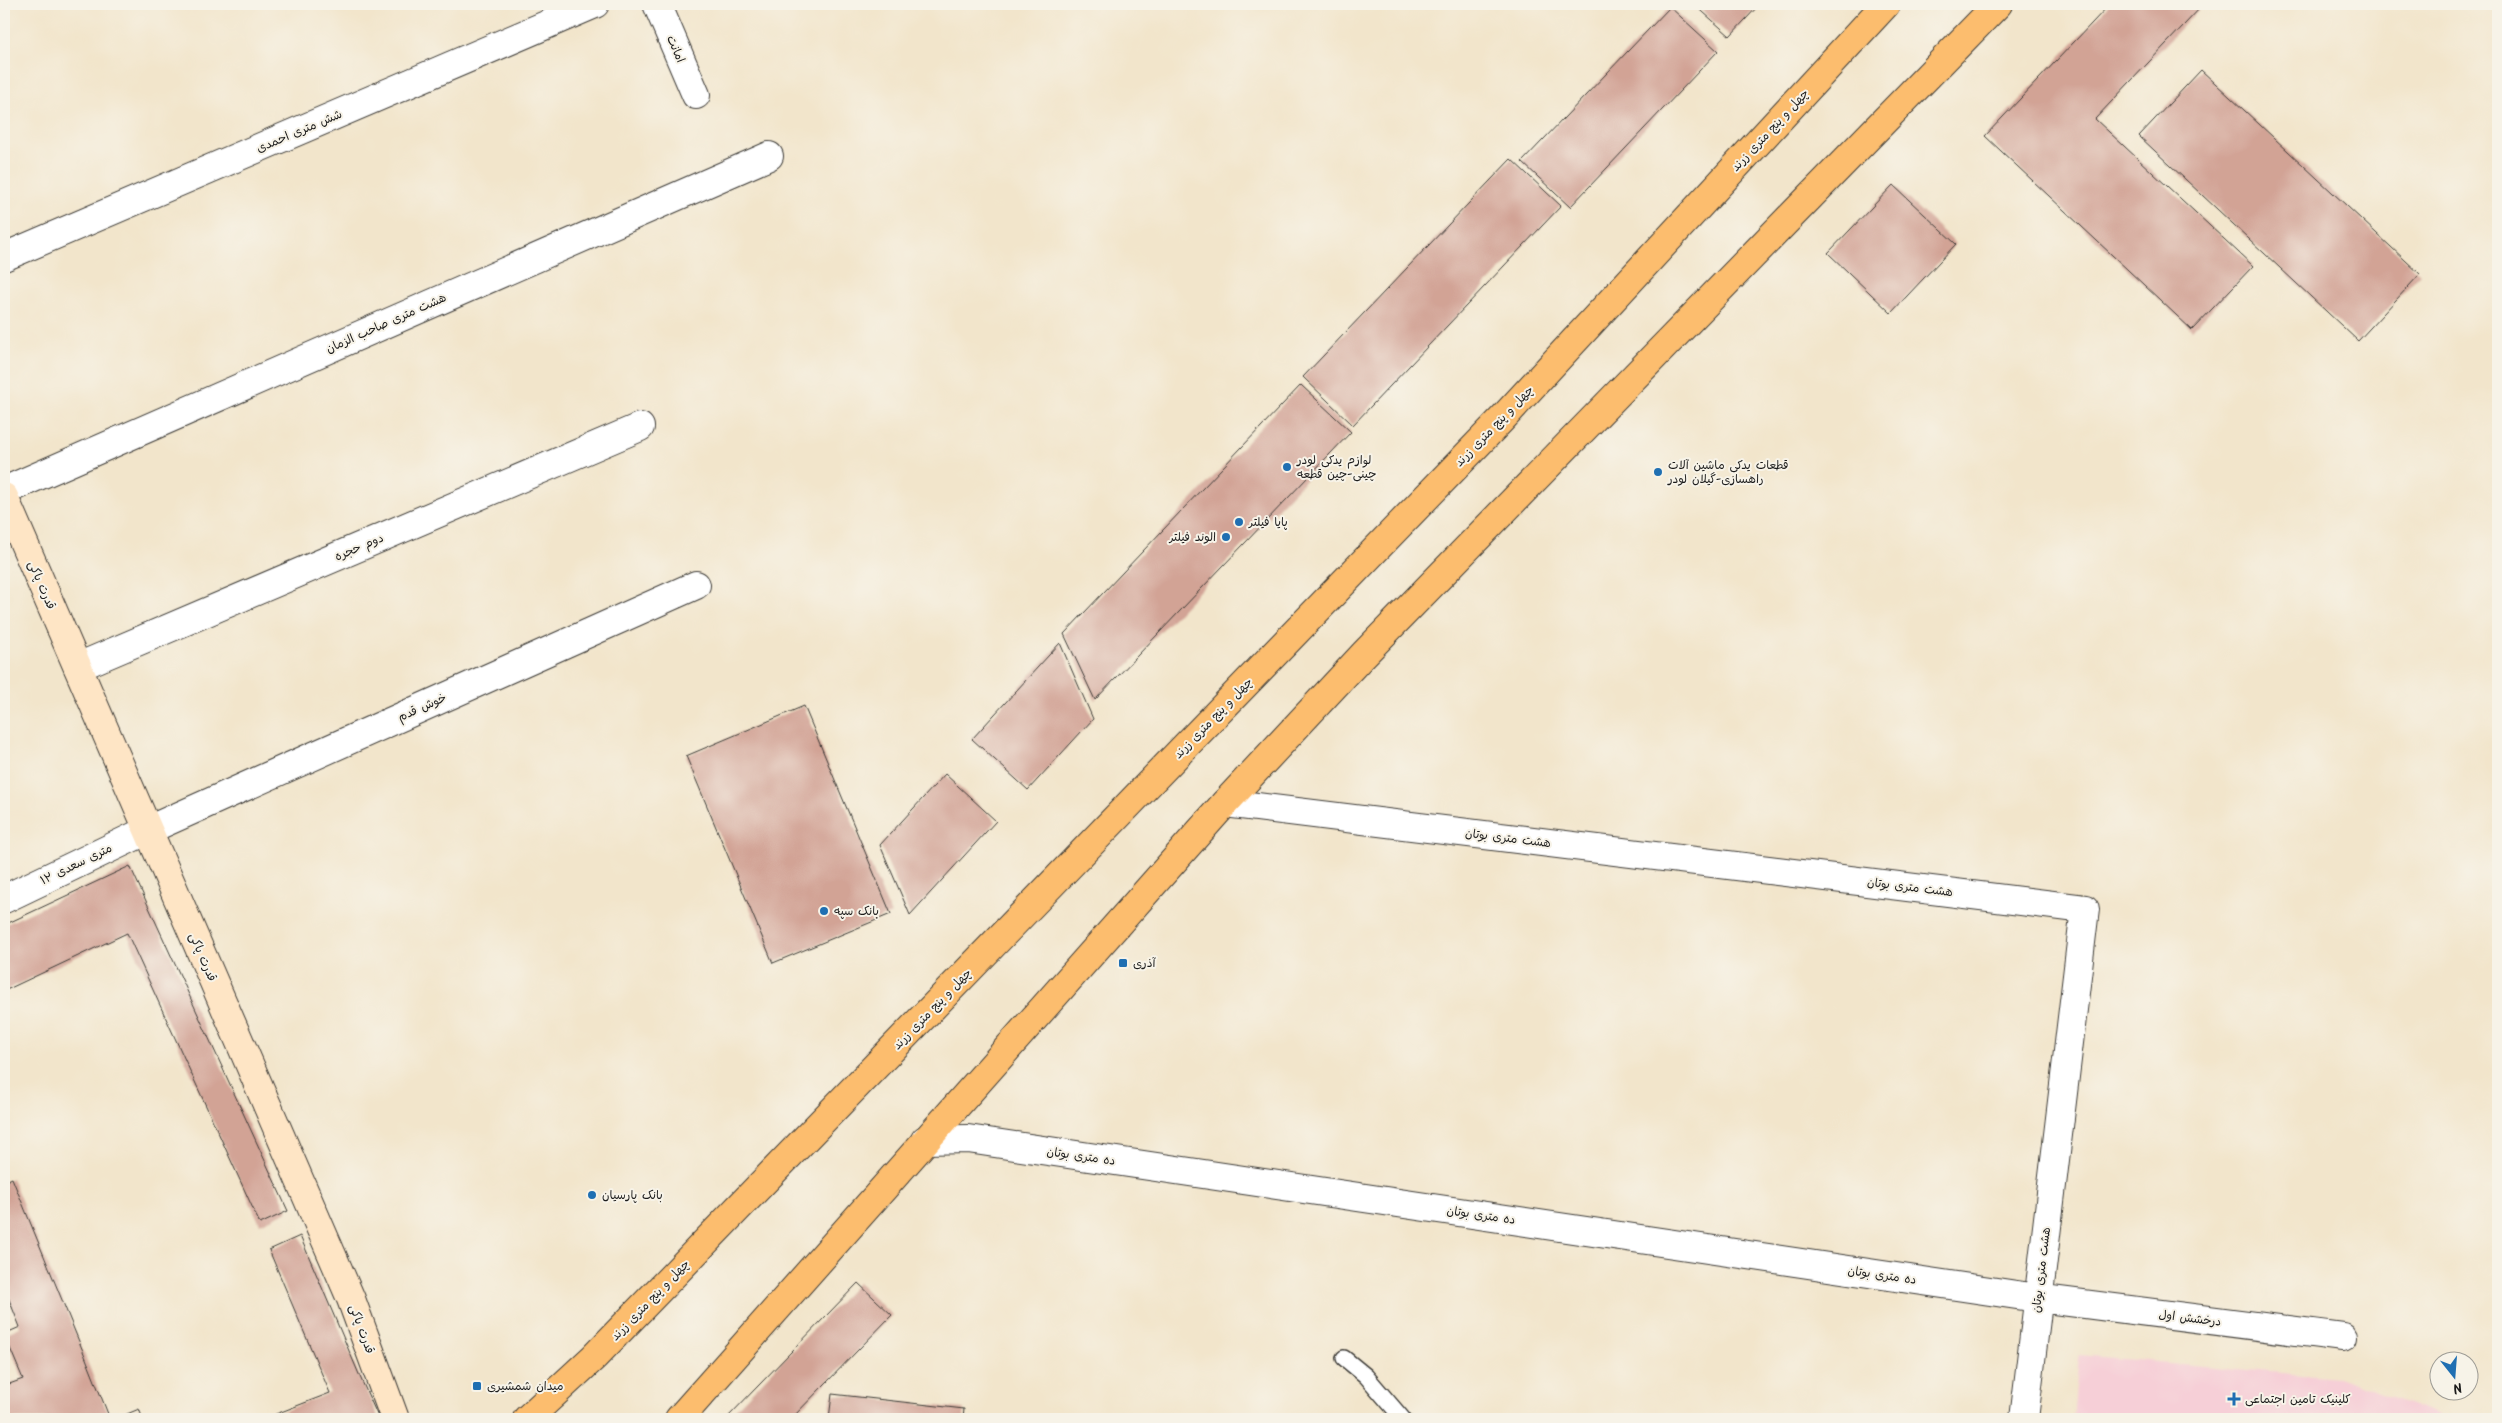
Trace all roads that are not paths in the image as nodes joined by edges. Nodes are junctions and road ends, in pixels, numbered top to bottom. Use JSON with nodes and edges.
{"nodes":[{"id":1,"x":595,"y":4,"type":"edge"},
{"id":2,"x":657,"y":4,"type":"edge"},
{"id":3,"x":1886,"y":4,"type":"edge"},
{"id":4,"x":1998,"y":4,"type":"edge"},
{"id":5,"x":696,"y":95,"type":"dead end"},
{"id":6,"x":769,"y":156,"type":"dead end"},
{"id":7,"x":4,"y":257,"type":"edge"},
{"id":8,"x":640,"y":427,"type":"dead end"},
{"id":9,"x":4,"y":491,"type":"edge"},
{"id":10,"x":7,"y":512,"type":"edge"},
{"id":11,"x":696,"y":585,"type":"dead end"},
{"id":12,"x":78,"y":668,"type":"junction"},
{"id":13,"x":1225,"y":803,"type":"junction"},
{"id":14,"x":148,"y":830,"type":"junction"},
{"id":15,"x":4,"y":899,"type":"edge"},
{"id":16,"x":925,"y":1140,"type":"junction"},
{"id":17,"x":2037,"y":1298,"type":"junction"},
{"id":18,"x":2343,"y":1337,"type":"dead end"},
{"id":19,"x":1344,"y":1358,"type":"dead end"},
{"id":20,"x":532,"y":1417,"type":"edge"},
{"id":21,"x":395,"y":1419,"type":"edge"},
{"id":22,"x":679,"y":1419,"type":"edge"},
{"id":23,"x":1403,"y":1419,"type":"edge"},
{"id":24,"x":2024,"y":1419,"type":"edge"}],
"edges":[{"from":1,"to":7,"type":"street","name":"شش متری احمدی"},
{"from":2,"to":5,"type":"street","name":"امانت"},
{"from":3,"to":20,"type":"main road","name":"چهل و پنج متری زرند"},
{"from":4,"to":13,"type":"main road"},
{"from":6,"to":9,"type":"street","name":"هشت متری صاحب الزمان"},
{"from":8,"to":12,"type":"street","name":"دوم حجره"},
{"from":10,"to":12,"type":"street","name":"قدرت پاکی"},
{"from":11,"to":14,"type":"street","name":"خوش قدم"},
{"from":12,"to":14,"type":"street","name":"قدرت پاکی"},
{"from":13,"to":16,"type":"main road"},
{"from":13,"to":17,"type":"street","name":"هشت متری بوتان"},
{"from":14,"to":15,"type":"street","name":"۱۲ متری سعدی"},
{"from":14,"to":21,"type":"street","name":"قدرت پاکی"},
{"from":16,"to":17,"type":"street","name":"ده متری بوتان"},
{"from":16,"to":22,"type":"main road"},
{"from":17,"to":18,"type":"street","name":"درخشش اول"},
{"from":17,"to":24,"type":"street","name":"هشت متری بوتان"},
{"from":19,"to":23,"type":"lane"}]}
